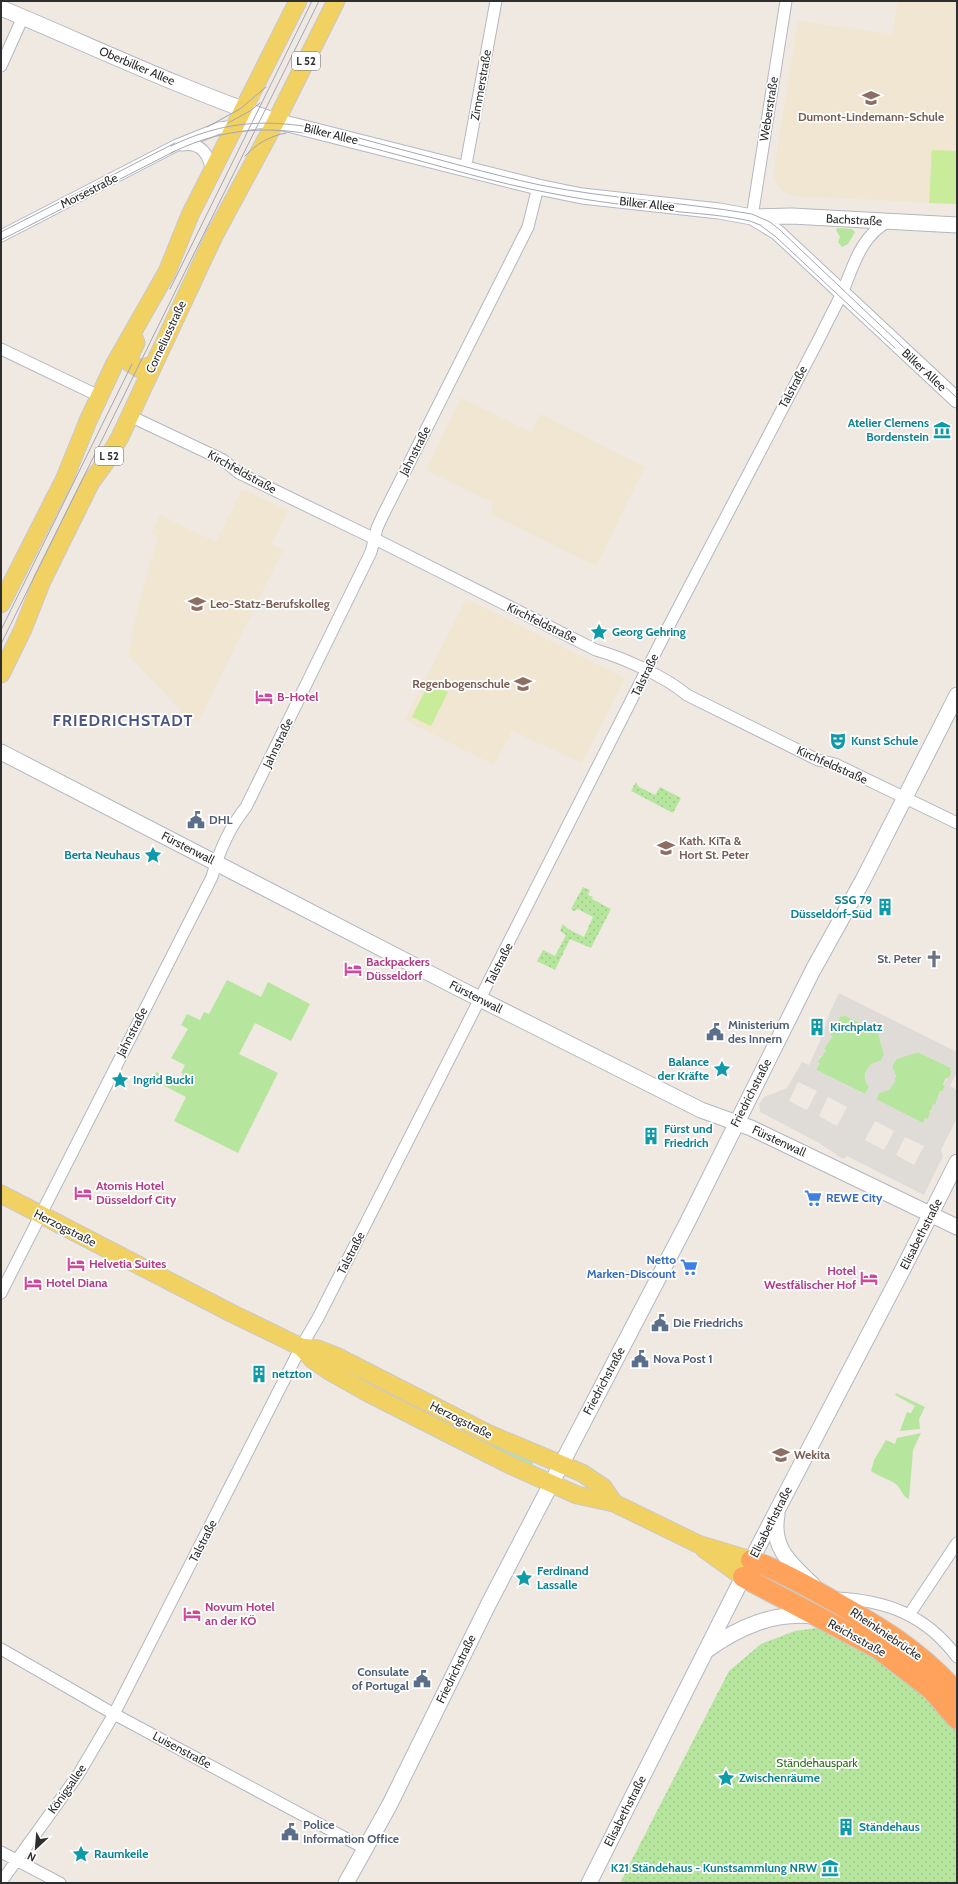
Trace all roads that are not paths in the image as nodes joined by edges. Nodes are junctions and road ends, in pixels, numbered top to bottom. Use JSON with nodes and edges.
{"nodes":[{"id":1,"x":298,"y":1,"type":"edge"},
{"id":2,"x":336,"y":1,"type":"edge"},
{"id":3,"x":496,"y":1,"type":"edge"},
{"id":4,"x":786,"y":1,"type":"edge"},
{"id":5,"x":1,"y":8,"type":"edge"},
{"id":6,"x":23,"y":17,"type":"junction"},
{"id":7,"x":1,"y":66,"type":"edge"},
{"id":8,"x":242,"y":110,"type":"junction"},
{"id":9,"x":276,"y":121,"type":"junction"},
{"id":10,"x":234,"y":126,"type":"junction"},
{"id":11,"x":177,"y":145,"type":"junction"},
{"id":12,"x":465,"y":170,"type":"junction"},
{"id":13,"x":212,"y":172,"type":"junction"},
{"id":14,"x":538,"y":187,"type":"junction"},
{"id":15,"x":752,"y":217,"type":"junction"},
{"id":16,"x":889,"y":221,"type":"junction"},
{"id":17,"x":957,"y":225,"type":"edge"},
{"id":18,"x":1,"y":236,"type":"edge"},
{"id":19,"x":842,"y":292,"type":"junction"},
{"id":20,"x":132,"y":333,"type":"junction"},
{"id":21,"x":1,"y":349,"type":"edge"},
{"id":22,"x":152,"y":365,"type":"junction"},
{"id":23,"x":99,"y":396,"type":"junction"},
{"id":24,"x":957,"y":400,"type":"edge"},
{"id":25,"x":137,"y":420,"type":"junction"},
{"id":26,"x":375,"y":539,"type":"junction"},
{"id":27,"x":1,"y":604,"type":"edge"},
{"id":28,"x":647,"y":671,"type":"junction"},
{"id":29,"x":1,"y":674,"type":"edge"},
{"id":30,"x":957,"y":695,"type":"edge"},
{"id":31,"x":1,"y":752,"type":"edge"},
{"id":32,"x":904,"y":799,"type":"junction"},
{"id":33,"x":957,"y":823,"type":"edge"},
{"id":34,"x":216,"y":863,"type":"junction"},
{"id":35,"x":481,"y":1000,"type":"junction"},
{"id":36,"x":736,"y":1122,"type":"junction"},
{"id":37,"x":957,"y":1162,"type":"edge"},
{"id":38,"x":1,"y":1194,"type":"edge"},
{"id":39,"x":930,"y":1214,"type":"junction"},
{"id":40,"x":40,"y":1215,"type":"junction"},
{"id":41,"x":957,"y":1227,"type":"edge"},
{"id":42,"x":1,"y":1293,"type":"edge"},
{"id":43,"x":301,"y":1347,"type":"junction"},
{"id":44,"x":560,"y":1463,"type":"junction"},
{"id":45,"x":551,"y":1482,"type":"junction"},
{"id":46,"x":614,"y":1503,"type":"junction"},
{"id":47,"x":780,"y":1504,"type":"junction"},
{"id":48,"x":957,"y":1543,"type":"edge"},
{"id":49,"x":747,"y":1569,"type":"junction"},
{"id":50,"x":826,"y":1596,"type":"junction"},
{"id":51,"x":909,"y":1615,"type":"junction"},
{"id":52,"x":820,"y":1617,"type":"junction"},
{"id":53,"x":1,"y":1649,"type":"edge"},
{"id":54,"x":706,"y":1651,"type":"junction"},
{"id":55,"x":957,"y":1657,"type":"edge"},
{"id":56,"x":957,"y":1692,"type":"edge"},
{"id":57,"x":114,"y":1714,"type":"junction"},
{"id":58,"x":957,"y":1719,"type":"edge"},
{"id":59,"x":364,"y":1848,"type":"junction"},
{"id":60,"x":1,"y":1852,"type":"edge"},
{"id":61,"x":16,"y":1860,"type":"junction"},
{"id":62,"x":1,"y":1882,"type":"edge"},
{"id":63,"x":60,"y":1883,"type":"edge"},
{"id":64,"x":346,"y":1883,"type":"edge"},
{"id":65,"x":589,"y":1883,"type":"edge"}],
"edges":[{"from":1,"to":8,"type":"main road","number":"L 52"},
{"from":2,"to":9,"type":"main road","name":"Corneliusstraße","number":"L 52"},
{"from":3,"to":12,"type":"street","name":"Zimmerstraße"},
{"from":4,"to":15,"type":"street","name":"Weberstraße"},
{"from":5,"to":6,"type":"main road","name":"Oberbilker Allee"},
{"from":6,"to":7,"type":"street"},
{"from":6,"to":8,"type":"main road","name":"Oberbilker Allee"},
{"from":8,"to":9,"type":"main road","name":"Oberbilker Allee"},
{"from":8,"to":10,"type":"main road","number":"L 52"},
{"from":9,"to":10,"type":"street","name":"Morsestraße"},
{"from":9,"to":12,"type":"main road","name":"Bilker Allee"},
{"from":9,"to":22,"type":"main road","name":"Corneliusstraße","number":"L 52"},
{"from":10,"to":11,"type":"street","name":"Morsestraße"},
{"from":10,"to":13,"type":"main road","number":"L 52"},
{"from":11,"to":13,"type":"street"},
{"from":11,"to":18,"type":"street","name":"Morsestraße"},
{"from":12,"to":14,"type":"main road","name":"Bilker Allee"},
{"from":13,"to":20,"type":"main road","number":"L 52"},
{"from":14,"to":15,"type":"main road","name":"Bilker Allee"},
{"from":14,"to":26,"type":"street","name":"Jahnstraße"},
{"from":15,"to":16,"type":"main road","name":"Bachstraße"},
{"from":15,"to":19,"type":"main road","name":"Bilker Allee"},
{"from":16,"to":17,"type":"main road","name":"Bachstraße"},
{"from":16,"to":19,"type":"street","name":"Talstraße"},
{"from":19,"to":24,"type":"main road","name":"Bilker Allee"},
{"from":19,"to":28,"type":"street","name":"Talstraße"},
{"from":20,"to":22,"type":"main road","number":"L 52"},
{"from":20,"to":23,"type":"main road","number":"L 52"},
{"from":21,"to":23,"type":"street"},
{"from":22,"to":25,"type":"main road","name":"Corneliusstraße","number":"L 52"},
{"from":23,"to":27,"type":"main road","number":"L 52"},
{"from":25,"to":26,"type":"street","name":"Kirchfeldstraße"},
{"from":25,"to":29,"type":"main road","name":"Corneliusstraße","number":"L 52"},
{"from":26,"to":28,"type":"street","name":"Kirchfeldstraße"},
{"from":26,"to":34,"type":"street","name":"Jahnstraße"},
{"from":28,"to":32,"type":"street","name":"Kirchfeldstraße"},
{"from":28,"to":35,"type":"street","name":"Talstraße"},
{"from":30,"to":32,"type":"main road","name":"Friedrichstraße"},
{"from":31,"to":34,"type":"main road","name":"Fürstenwall"},
{"from":32,"to":33,"type":"street","name":"Kirchfeldstraße"},
{"from":32,"to":36,"type":"main road","name":"Friedrichstraße"},
{"from":34,"to":35,"type":"main road","name":"Fürstenwall"},
{"from":34,"to":40,"type":"street","name":"Jahnstraße"},
{"from":35,"to":36,"type":"main road","name":"Fürstenwall"},
{"from":35,"to":43,"type":"street","name":"Talstraße"},
{"from":36,"to":39,"type":"main road","name":"Fürstenwall"},
{"from":36,"to":44,"type":"main road","name":"Friedrichstraße"},
{"from":37,"to":39,"type":"main road","name":"Elisabethstraße"},
{"from":38,"to":40,"type":"main road","name":"Herzogstraße"},
{"from":39,"to":41,"type":"main road","name":"Fürstenwall"},
{"from":39,"to":47,"type":"main road","name":"Elisabethstraße"},
{"from":40,"to":42,"type":"street","name":"Jahnstraße"},
{"from":40,"to":43,"type":"main road","name":"Herzogstraße"},
{"from":43,"to":44,"type":"main road","name":"Herzogstraße"},
{"from":43,"to":45,"type":"main road","name":"Herzogstraße"},
{"from":43,"to":57,"type":"street","name":"Talstraße"},
{"from":44,"to":45,"type":"main road","name":"Friedrichstraße"},
{"from":44,"to":46,"type":"main road","name":"Herzogstraße"},
{"from":45,"to":46,"type":"main road","name":"Herzogstraße"},
{"from":45,"to":59,"type":"main road","name":"Friedrichstraße"},
{"from":46,"to":49,"type":"main road","name":"Herzogstraße"},
{"from":47,"to":49,"type":"main road","name":"Elisabethstraße"},
{"from":47,"to":50,"type":"main road"},
{"from":48,"to":51,"type":"street"},
{"from":49,"to":50,"type":"highway"},
{"from":49,"to":52,"type":"highway","name":"Reichsstraße"},
{"from":49,"to":54,"type":"main road","name":"Elisabethstraße"},
{"from":50,"to":51,"type":"street"},
{"from":50,"to":56,"type":"highway","name":"Rheinkniebrücke"},
{"from":51,"to":55,"type":"street"},
{"from":52,"to":54,"type":"main road"},
{"from":52,"to":58,"type":"highway","name":"Reichsstraße"},
{"from":53,"to":57,"type":"street","name":"Luisenstraße"},
{"from":54,"to":65,"type":"main road","name":"Elisabethstraße"},
{"from":57,"to":59,"type":"street","name":"Luisenstraße"},
{"from":57,"to":61,"type":"street","name":"Königsallee"},
{"from":59,"to":64,"type":"main road","name":"Friedrichstraße"},
{"from":60,"to":61,"type":"street"},
{"from":61,"to":62,"type":"street","name":"Königsallee"},
{"from":61,"to":63,"type":"street"}]}
